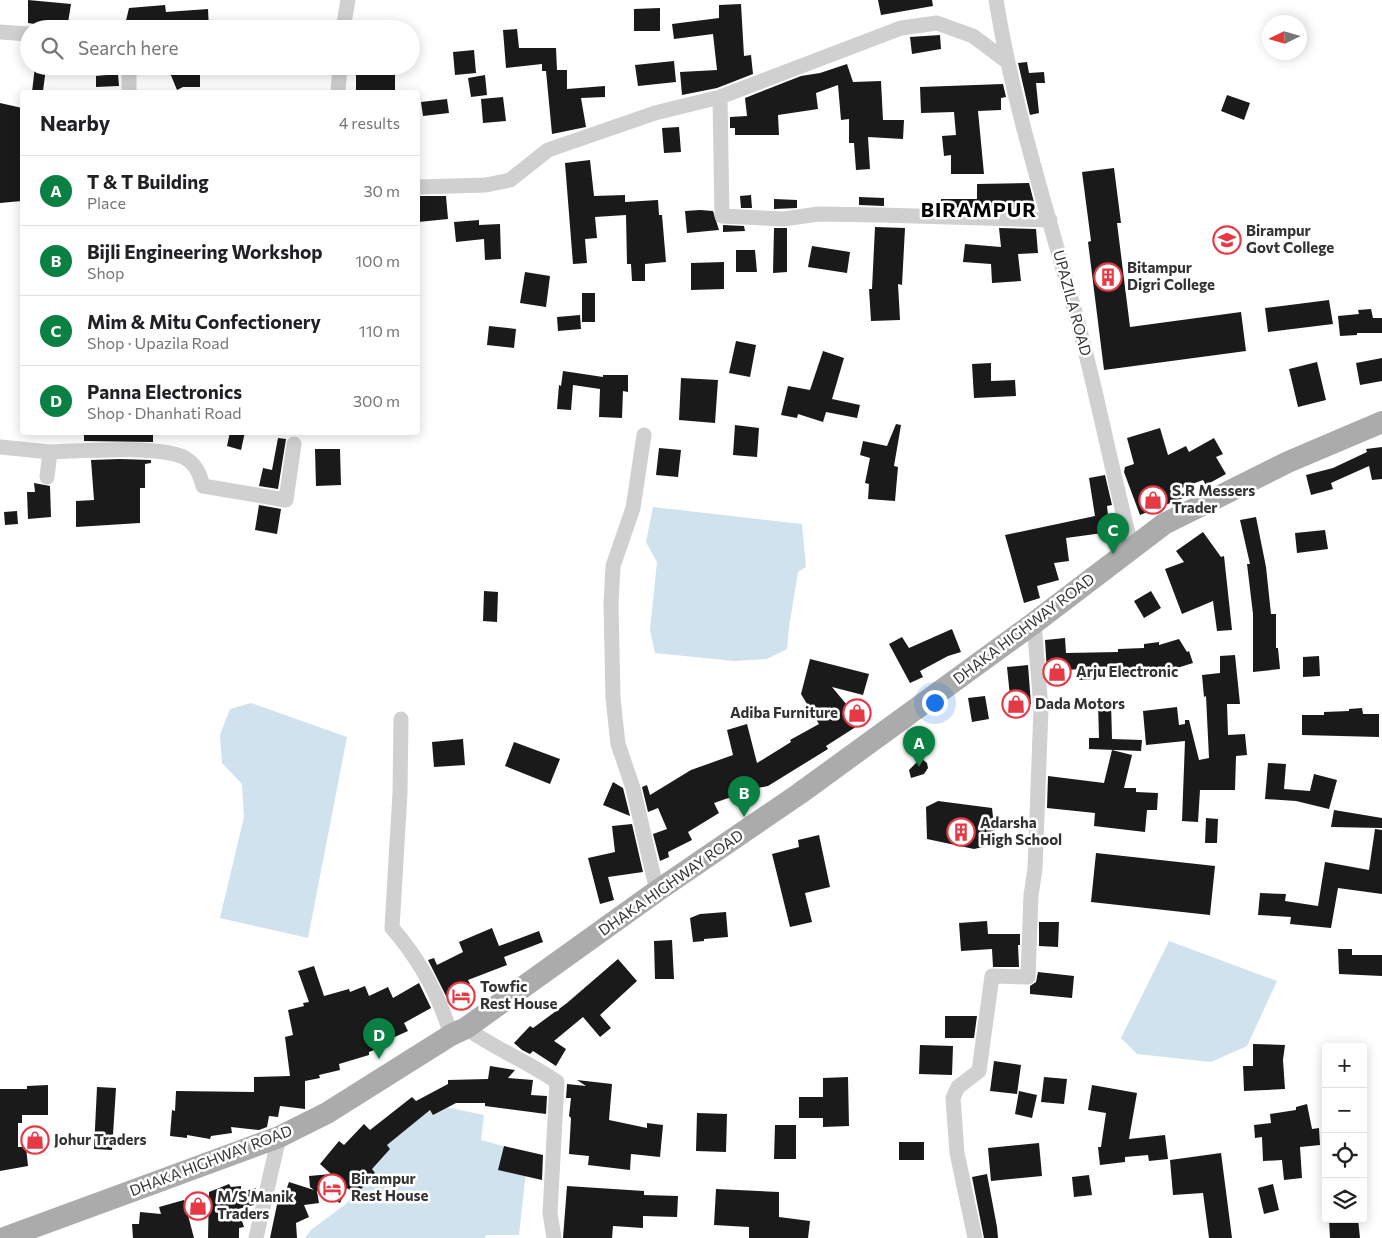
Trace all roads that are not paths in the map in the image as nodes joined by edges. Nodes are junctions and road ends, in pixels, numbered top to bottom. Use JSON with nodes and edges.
{"nodes":[{"id":1,"x":348,"y":0,"type":"edge"},
{"id":2,"x":996,"y":0,"type":"edge"},
{"id":3,"x":345,"y":20,"type":"edge"},
{"id":4,"x":0,"y":32,"type":"edge"},
{"id":5,"x":20,"y":33,"type":"edge"},
{"id":6,"x":1006,"y":60,"type":"junction"},
{"id":7,"x":129,"y":75,"type":"edge"},
{"id":8,"x":339,"y":75,"type":"edge"},
{"id":9,"x":129,"y":90,"type":"edge"},
{"id":10,"x":338,"y":90,"type":"edge"},
{"id":11,"x":720,"y":97,"type":"junction"},
{"id":12,"x":420,"y":187,"type":"edge"},
{"id":13,"x":1050,"y":220,"type":"junction"},
{"id":14,"x":1382,"y":422,"type":"edge"},
{"id":15,"x":644,"y":435,"type":"dead end"},
{"id":16,"x":294,"y":444,"type":"dead end"},
{"id":17,"x":0,"y":448,"type":"edge"},
{"id":18,"x":50,"y":452,"type":"junction"},
{"id":19,"x":47,"y":477,"type":"dead end"},
{"id":20,"x":1132,"y":548,"type":"junction"},
{"id":21,"x":1034,"y":623,"type":"junction"},
{"id":22,"x":401,"y":719,"type":"dead end"},
{"id":23,"x":657,"y":891,"type":"junction"},
{"id":24,"x":458,"y":1031,"type":"junction"},
{"id":25,"x":279,"y":1137,"type":"junction"},
{"id":26,"x":4,"y":1238,"type":"edge"},
{"id":27,"x":256,"y":1238,"type":"edge"},
{"id":28,"x":554,"y":1238,"type":"edge"},
{"id":29,"x":975,"y":1238,"type":"edge"}],
"edges":[{"from":1,"to":3,"type":"street"},
{"from":2,"to":6,"type":"street","name":"UPAZILA ROAD"},
{"from":4,"to":5,"type":"street"},
{"from":6,"to":11,"type":"street"},
{"from":6,"to":13,"type":"street","name":"UPAZILA ROAD"},
{"from":7,"to":9,"type":"street"},
{"from":8,"to":10,"type":"street"},
{"from":11,"to":12,"type":"street"},
{"from":11,"to":13,"type":"street"},
{"from":13,"to":20,"type":"street","name":"UPAZILA ROAD"},
{"from":14,"to":20,"type":"main road","name":"DHAKA HIGHWAY ROAD"},
{"from":15,"to":23,"type":"street"},
{"from":16,"to":18,"type":"street"},
{"from":17,"to":18,"type":"street"},
{"from":18,"to":19,"type":"street"},
{"from":20,"to":21,"type":"main road","name":"DHAKA HIGHWAY ROAD"},
{"from":21,"to":23,"type":"main road","name":"DHAKA HIGHWAY ROAD"},
{"from":21,"to":29,"type":"street"},
{"from":22,"to":24,"type":"street"},
{"from":23,"to":24,"type":"main road","name":"DHAKA HIGHWAY ROAD"},
{"from":24,"to":25,"type":"main road","name":"DHAKA HIGHWAY ROAD"},
{"from":24,"to":28,"type":"street"},
{"from":25,"to":26,"type":"main road","name":"DHAKA HIGHWAY ROAD"},
{"from":25,"to":27,"type":"street"}]}
